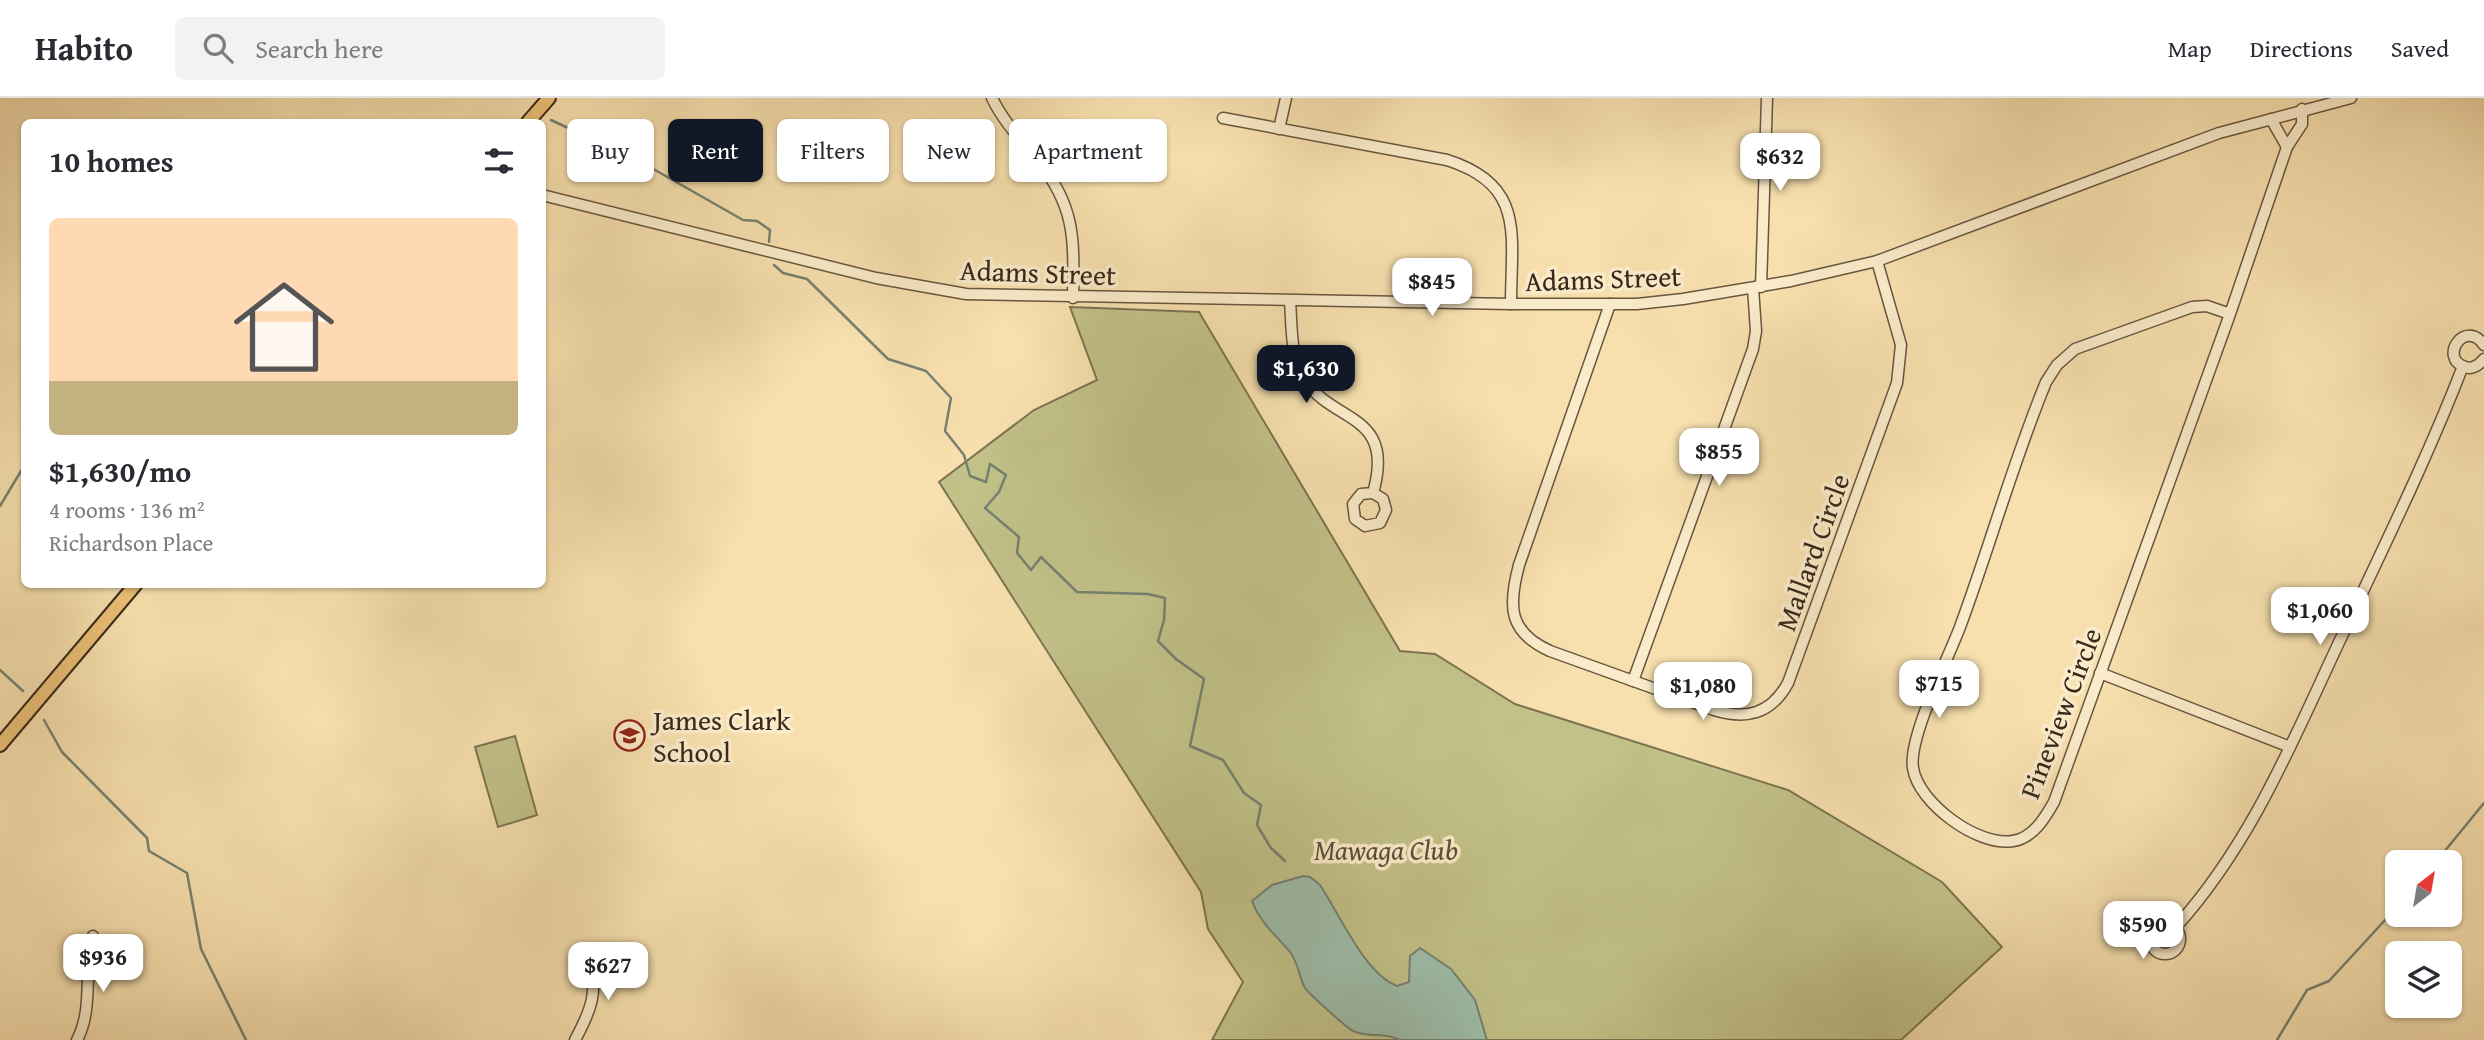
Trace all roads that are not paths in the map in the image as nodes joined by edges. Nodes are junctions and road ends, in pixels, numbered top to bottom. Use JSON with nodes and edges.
{"nodes":[{"id":1,"x":549,"y":98,"type":"edge"},
{"id":2,"x":992,"y":98,"type":"edge"},
{"id":3,"x":1286,"y":98,"type":"edge"},
{"id":4,"x":1768,"y":98,"type":"edge"},
{"id":5,"x":2351,"y":98,"type":"edge"},
{"id":6,"x":2302,"y":109,"type":"junction"},
{"id":7,"x":1223,"y":118,"type":"dead end"},
{"id":8,"x":531,"y":119,"type":"edge"},
{"id":9,"x":2272,"y":119,"type":"junction"},
{"id":10,"x":1279,"y":129,"type":"junction"},
{"id":11,"x":2287,"y":147,"type":"junction"},
{"id":12,"x":546,"y":196,"type":"edge"},
{"id":13,"x":1877,"y":261,"type":"junction"},
{"id":14,"x":1757,"y":287,"type":"junction"},
{"id":15,"x":1073,"y":298,"type":"junction"},
{"id":16,"x":1290,"y":300,"type":"junction"},
{"id":17,"x":1511,"y":304,"type":"junction"},
{"id":18,"x":1610,"y":304,"type":"junction"},
{"id":19,"x":2230,"y":314,"type":"junction"},
{"id":20,"x":2484,"y":345,"type":"edge"},
{"id":21,"x":2484,"y":359,"type":"edge"},
{"id":22,"x":2463,"y":366,"type":"junction"},
{"id":23,"x":1374,"y":493,"type":"dead end"},
{"id":24,"x":133,"y":588,"type":"edge"},
{"id":25,"x":2100,"y":673,"type":"junction"},
{"id":26,"x":1633,"y":681,"type":"junction"},
{"id":27,"x":0,"y":745,"type":"edge"},
{"id":28,"x":2290,"y":747,"type":"junction"},
{"id":29,"x":2175,"y":928,"type":"dead end"},
{"id":30,"x":93,"y":936,"type":"dead end"},
{"id":31,"x":587,"y":960,"type":"dead end"},
{"id":32,"x":77,"y":1040,"type":"edge"},
{"id":33,"x":575,"y":1040,"type":"edge"}],
"edges":[{"from":1,"to":8,"type":"main road"},
{"from":2,"to":15,"type":"street"},
{"from":3,"to":10,"type":"street"},
{"from":4,"to":14,"type":"street"},
{"from":5,"to":6,"type":"street","name":"Adams Street"},
{"from":6,"to":9,"type":"street","name":"Adams Street"},
{"from":6,"to":11,"type":"street","name":"Pineview Circle"},
{"from":7,"to":10,"type":"street"},
{"from":9,"to":11,"type":"street"},
{"from":9,"to":13,"type":"street","name":"Adams Street"},
{"from":10,"to":17,"type":"street"},
{"from":11,"to":19,"type":"street","name":"Pineview Circle"},
{"from":12,"to":15,"type":"street","name":"Adams Street"},
{"from":13,"to":14,"type":"street","name":"Adams Street"},
{"from":13,"to":26,"type":"street","name":"Mallard Circle"},
{"from":14,"to":18,"type":"street","name":"Adams Street"},
{"from":14,"to":26,"type":"street"},
{"from":15,"to":16,"type":"street","name":"Adams Street"},
{"from":16,"to":17,"type":"street","name":"Adams Street"},
{"from":16,"to":23,"type":"street"},
{"from":17,"to":18,"type":"street","name":"Adams Street"},
{"from":18,"to":26,"type":"street","name":"Mallard Circle"},
{"from":19,"to":25,"type":"street","name":"Pineview Circle"},
{"from":19,"to":25,"type":"street","name":"Pineview Circle"},
{"from":20,"to":22,"type":"street"},
{"from":21,"to":22,"type":"street"},
{"from":22,"to":28,"type":"street"},
{"from":24,"to":27,"type":"main road"},
{"from":25,"to":28,"type":"street"},
{"from":28,"to":29,"type":"street"},
{"from":30,"to":32,"type":"street"},
{"from":31,"to":33,"type":"street"}]}
